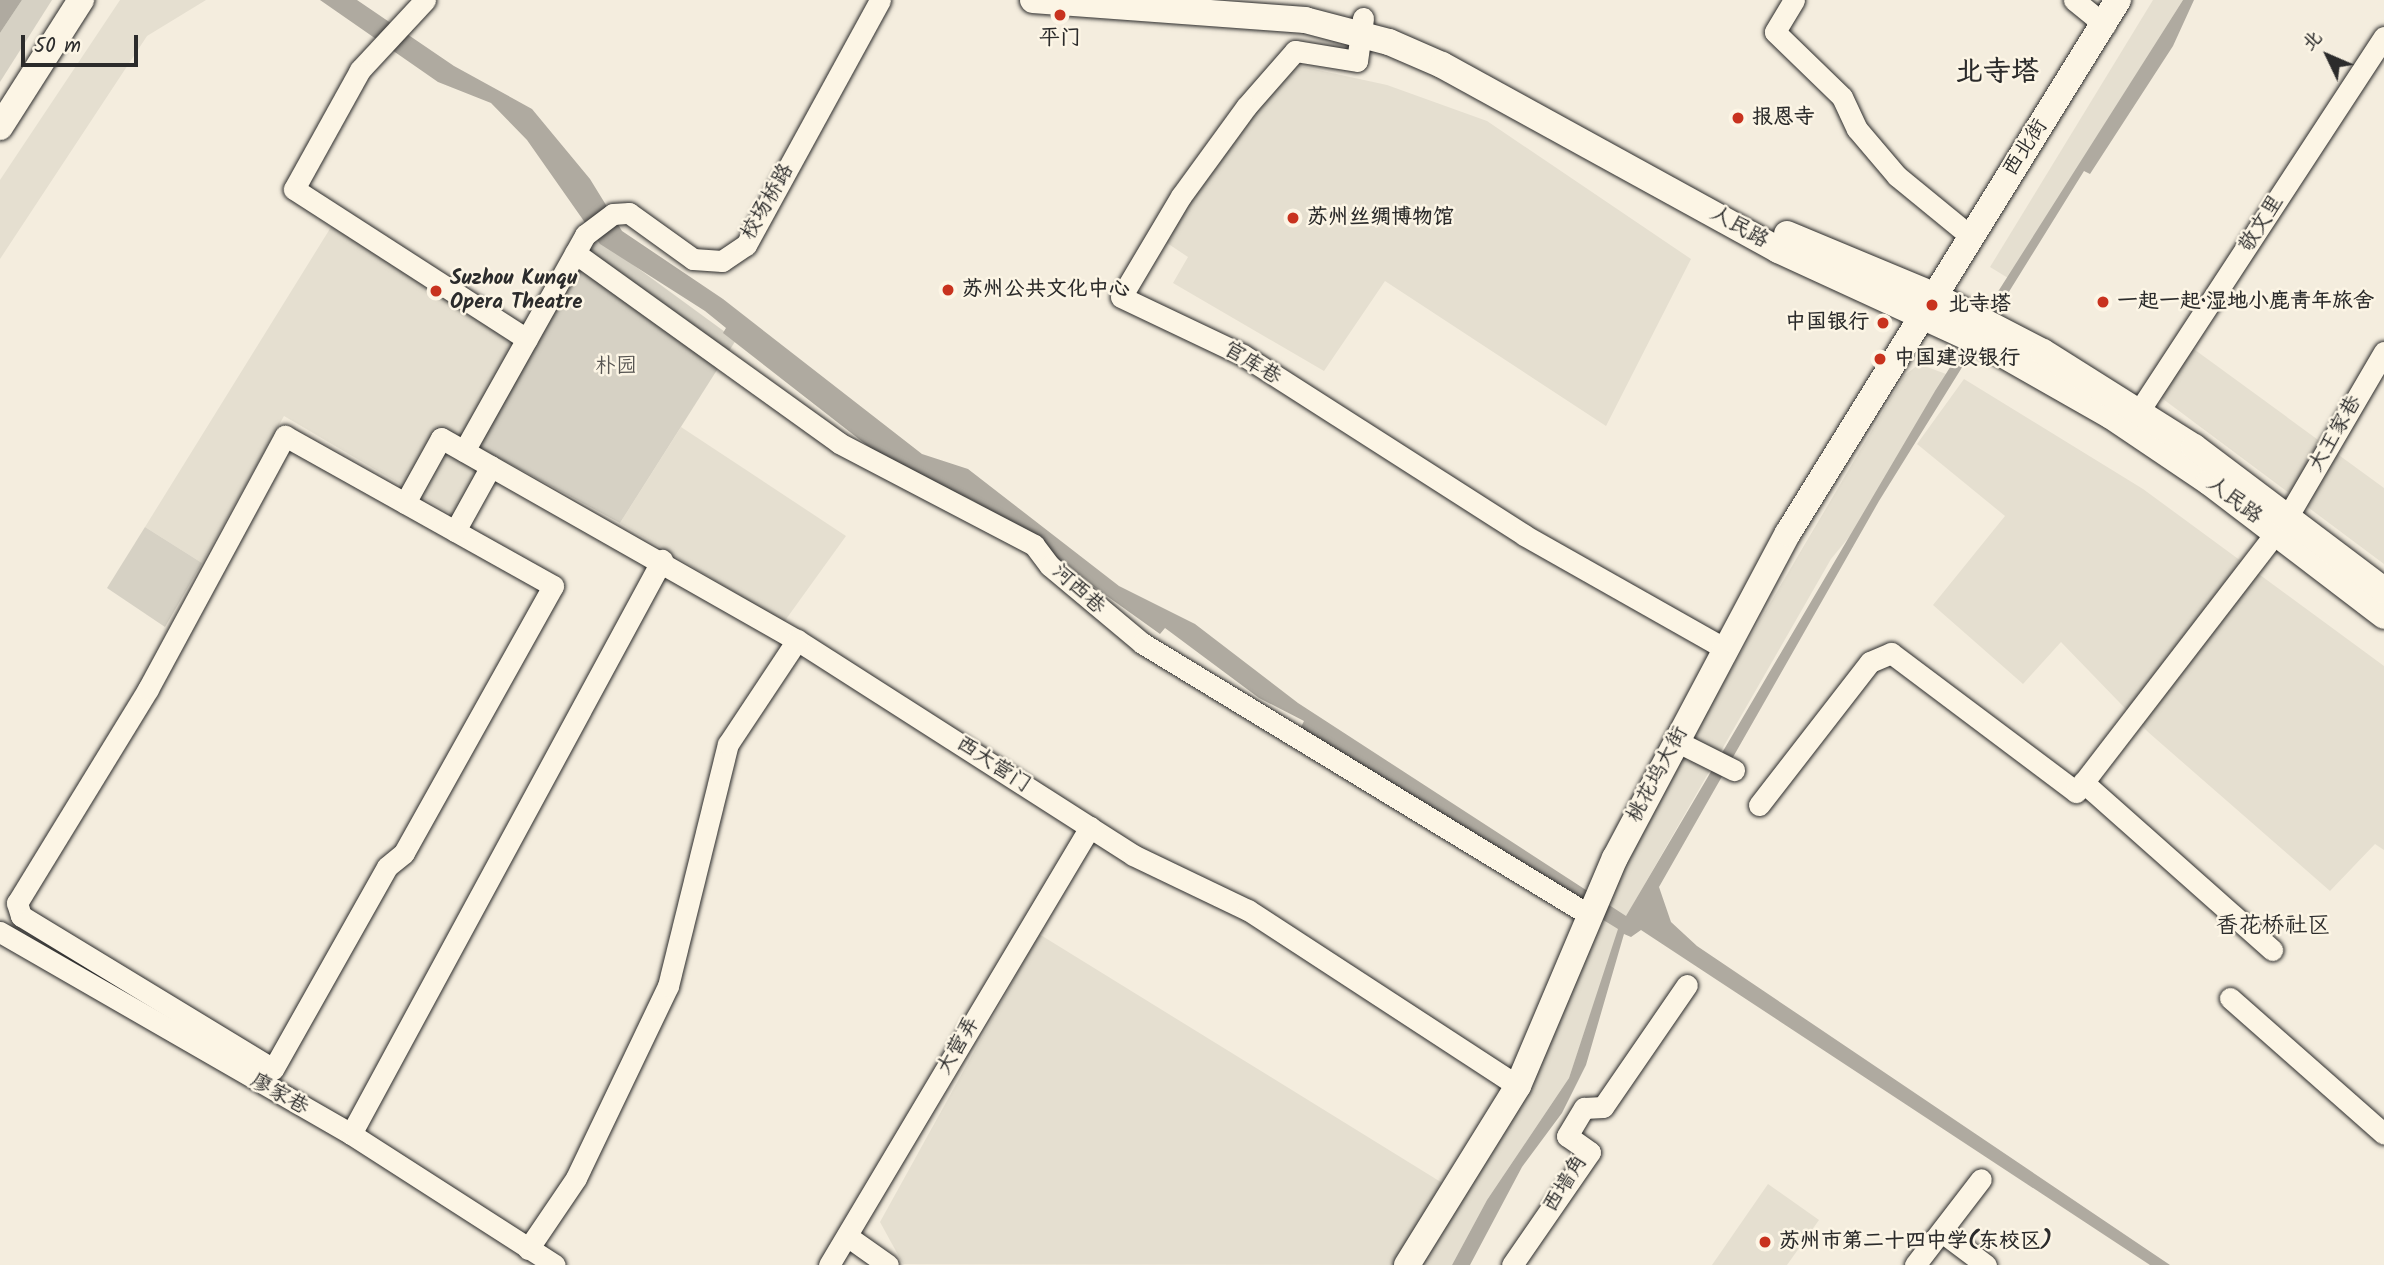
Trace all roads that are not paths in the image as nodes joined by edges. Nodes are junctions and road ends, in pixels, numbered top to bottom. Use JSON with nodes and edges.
{"nodes":[{"id":1,"x":81,"y":0,"type":"edge"},
{"id":2,"x":880,"y":0,"type":"edge"},
{"id":3,"x":1032,"y":0,"type":"edge"},
{"id":4,"x":1258,"y":0,"type":"edge"},
{"id":5,"x":1794,"y":0,"type":"edge"},
{"id":6,"x":2074,"y":0,"type":"edge"},
{"id":7,"x":2118,"y":0,"type":"edge"},
{"id":8,"x":425,"y":1,"type":"edge"},
{"id":9,"x":2105,"y":25,"type":"junction"},
{"id":10,"x":1363,"y":26,"type":"junction"},
{"id":11,"x":2384,"y":37,"type":"edge"},
{"id":12,"x":0,"y":127,"type":"edge"},
{"id":13,"x":1969,"y":235,"type":"junction"},
{"id":14,"x":580,"y":244,"type":"junction"},
{"id":15,"x":1925,"y":304,"type":"junction"},
{"id":16,"x":527,"y":339,"type":"junction"},
{"id":17,"x":1998,"y":339,"type":"junction"},
{"id":18,"x":2384,"y":352,"type":"edge"},
{"id":19,"x":2139,"y":411,"type":"junction"},
{"id":20,"x":464,"y":451,"type":"junction"},
{"id":21,"x":491,"y":466,"type":"junction"},
{"id":22,"x":405,"y":503,"type":"junction"},
{"id":23,"x":2282,"y":524,"type":"junction"},
{"id":24,"x":455,"y":531,"type":"junction"},
{"id":25,"x":662,"y":560,"type":"junction"},
{"id":26,"x":2384,"y":590,"type":"edge"},
{"id":27,"x":2384,"y":616,"type":"edge"},
{"id":28,"x":797,"y":640,"type":"junction"},
{"id":29,"x":1727,"y":650,"type":"junction"},
{"id":30,"x":1676,"y":741,"type":"junction"},
{"id":31,"x":1734,"y":770,"type":"dead end"},
{"id":32,"x":2083,"y":782,"type":"junction"},
{"id":33,"x":1759,"y":805,"type":"dead end"},
{"id":34,"x":1090,"y":827,"type":"junction"},
{"id":35,"x":1594,"y":908,"type":"junction"},
{"id":36,"x":0,"y":932,"type":"edge"},
{"id":37,"x":2272,"y":950,"type":"dead end"},
{"id":38,"x":1687,"y":985,"type":"dead end"},
{"id":39,"x":2230,"y":998,"type":"dead end"},
{"id":40,"x":1518,"y":1086,"type":"junction"},
{"id":41,"x":351,"y":1133,"type":"junction"},
{"id":42,"x":2384,"y":1134,"type":"edge"},
{"id":43,"x":1981,"y":1179,"type":"dead end"},
{"id":44,"x":1942,"y":1232,"type":"junction"},
{"id":45,"x":847,"y":1236,"type":"junction"},
{"id":46,"x":528,"y":1249,"type":"junction"},
{"id":47,"x":555,"y":1265,"type":"edge"},
{"id":48,"x":829,"y":1265,"type":"edge"},
{"id":49,"x":888,"y":1265,"type":"edge"},
{"id":50,"x":1407,"y":1265,"type":"edge"},
{"id":51,"x":1512,"y":1265,"type":"edge"},
{"id":52,"x":1915,"y":1265,"type":"edge"},
{"id":53,"x":1986,"y":1265,"type":"edge"}],
"edges":[{"from":1,"to":12,"type":"main road"},
{"from":2,"to":14,"type":"street","name":"校场桥路"},
{"from":3,"to":10,"type":"main road","name":"人民路"},
{"from":4,"to":10,"type":"main road","name":"人民路"},
{"from":5,"to":13,"type":"street"},
{"from":6,"to":9,"type":"street"},
{"from":7,"to":9,"type":"main road","name":"西北街"},
{"from":8,"to":16,"type":"street"},
{"from":9,"to":13,"type":"main road","name":"西北街"},
{"from":10,"to":15,"type":"main road","name":"人民路"},
{"from":10,"to":29,"type":"street","name":"官库巷"},
{"from":11,"to":19,"type":"street","name":"敬文里"},
{"from":13,"to":15,"type":"main road","name":"西北街"},
{"from":14,"to":16,"type":"street","name":"校场桥路"},
{"from":14,"to":35,"type":"street","name":"河西巷"},
{"from":15,"to":17,"type":"main road","name":"人民路"},
{"from":15,"to":29,"type":"main road","name":"桃花坞大街"},
{"from":16,"to":20,"type":"street","name":"校场桥路"},
{"from":17,"to":19,"type":"main road","name":"人民路"},
{"from":17,"to":23,"type":"main road","name":"人民路"},
{"from":18,"to":23,"type":"street","name":"大王家巷"},
{"from":19,"to":23,"type":"main road","name":"人民路"},
{"from":20,"to":21,"type":"street","name":"西大营门"},
{"from":20,"to":22,"type":"street","name":"西大营门"},
{"from":21,"to":24,"type":"street"},
{"from":21,"to":25,"type":"street","name":"西大营门"},
{"from":22,"to":24,"type":"street"},
{"from":22,"to":24,"type":"street"},
{"from":23,"to":26,"type":"main road","name":"人民路"},
{"from":23,"to":27,"type":"main road","name":"人民路"},
{"from":23,"to":32,"type":"street","name":"大王家巷"},
{"from":25,"to":28,"type":"street","name":"西大营门"},
{"from":25,"to":41,"type":"street"},
{"from":28,"to":34,"type":"street","name":"西大营门"},
{"from":28,"to":46,"type":"street"},
{"from":29,"to":30,"type":"main road","name":"桃花坞大街"},
{"from":30,"to":31,"type":"street"},
{"from":30,"to":35,"type":"main road","name":"桃花坞大街"},
{"from":32,"to":33,"type":"street"},
{"from":32,"to":37,"type":"street"},
{"from":34,"to":40,"type":"street","name":"西大营门"},
{"from":34,"to":45,"type":"street","name":"大营弄"},
{"from":35,"to":40,"type":"main road","name":"桃花坞大街"},
{"from":36,"to":41,"type":"street","name":"廖家巷"},
{"from":38,"to":51,"type":"street","name":"西墙角"},
{"from":39,"to":42,"type":"street"},
{"from":40,"to":50,"type":"main road","name":"桃花坞大街"},
{"from":41,"to":46,"type":"street","name":"廖家巷"},
{"from":43,"to":44,"type":"street"},
{"from":44,"to":52,"type":"street"},
{"from":44,"to":53,"type":"street"},
{"from":45,"to":48,"type":"street","name":"大营弄"},
{"from":45,"to":49,"type":"street"},
{"from":46,"to":47,"type":"street","name":"廖家巷"}]}
